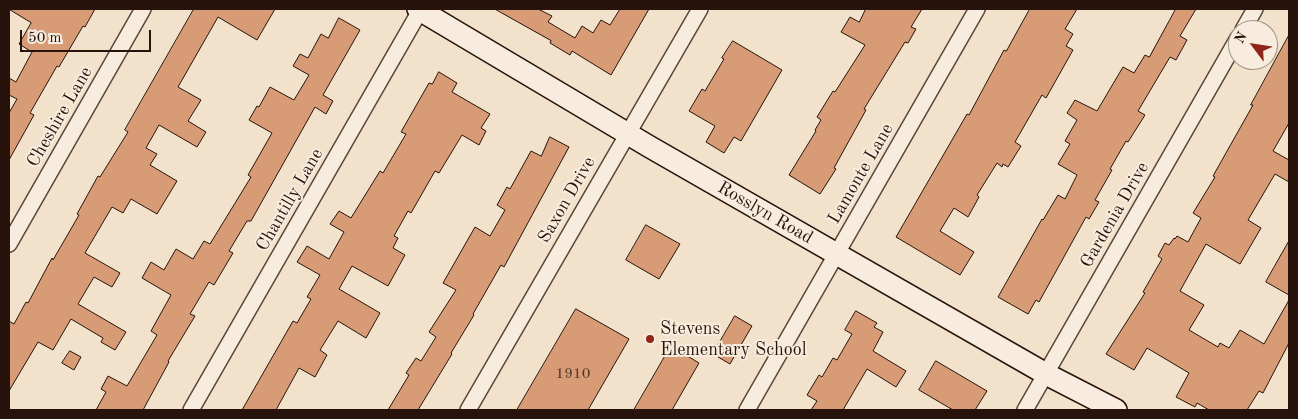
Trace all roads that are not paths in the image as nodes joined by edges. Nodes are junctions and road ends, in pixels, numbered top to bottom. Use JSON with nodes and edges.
{"nodes":[{"id":1,"x":143,"y":9,"type":"edge"},
{"id":2,"x":420,"y":9,"type":"edge"},
{"id":3,"x":700,"y":9,"type":"edge"},
{"id":4,"x":977,"y":9,"type":"edge"},
{"id":5,"x":1255,"y":9,"type":"edge"},
{"id":6,"x":1249,"y":20,"type":"edge"},
{"id":7,"x":1228,"y":56,"type":"edge"},
{"id":8,"x":627,"y":134,"type":"junction"},
{"id":9,"x":9,"y":244,"type":"edge"},
{"id":10,"x":837,"y":254,"type":"junction"},
{"id":11,"x":1046,"y":374,"type":"junction"},
{"id":12,"x":191,"y":410,"type":"edge"},
{"id":13,"x":468,"y":410,"type":"edge"},
{"id":14,"x":747,"y":410,"type":"edge"},
{"id":15,"x":1025,"y":410,"type":"edge"},
{"id":16,"x":1116,"y":410,"type":"edge"}],
"edges":[{"from":1,"to":9,"type":"street","name":"Cheshire Lane"},
{"from":2,"to":8,"type":"street","name":"Rosslyn Road"},
{"from":2,"to":12,"type":"street","name":"Chantilly Lane"},
{"from":3,"to":8,"type":"street","name":"Saxon Drive"},
{"from":4,"to":10,"type":"street","name":"Lamonte Lane"},
{"from":5,"to":6,"type":"street"},
{"from":7,"to":11,"type":"street","name":"Gardenia Drive"},
{"from":8,"to":10,"type":"street","name":"Rosslyn Road"},
{"from":8,"to":13,"type":"street","name":"Saxon Drive"},
{"from":10,"to":11,"type":"street","name":"Rosslyn Road"},
{"from":10,"to":14,"type":"street","name":"Lamonte Lane"},
{"from":11,"to":15,"type":"street","name":"Gardenia Drive"},
{"from":11,"to":16,"type":"street","name":"Rosslyn Road"}]}
